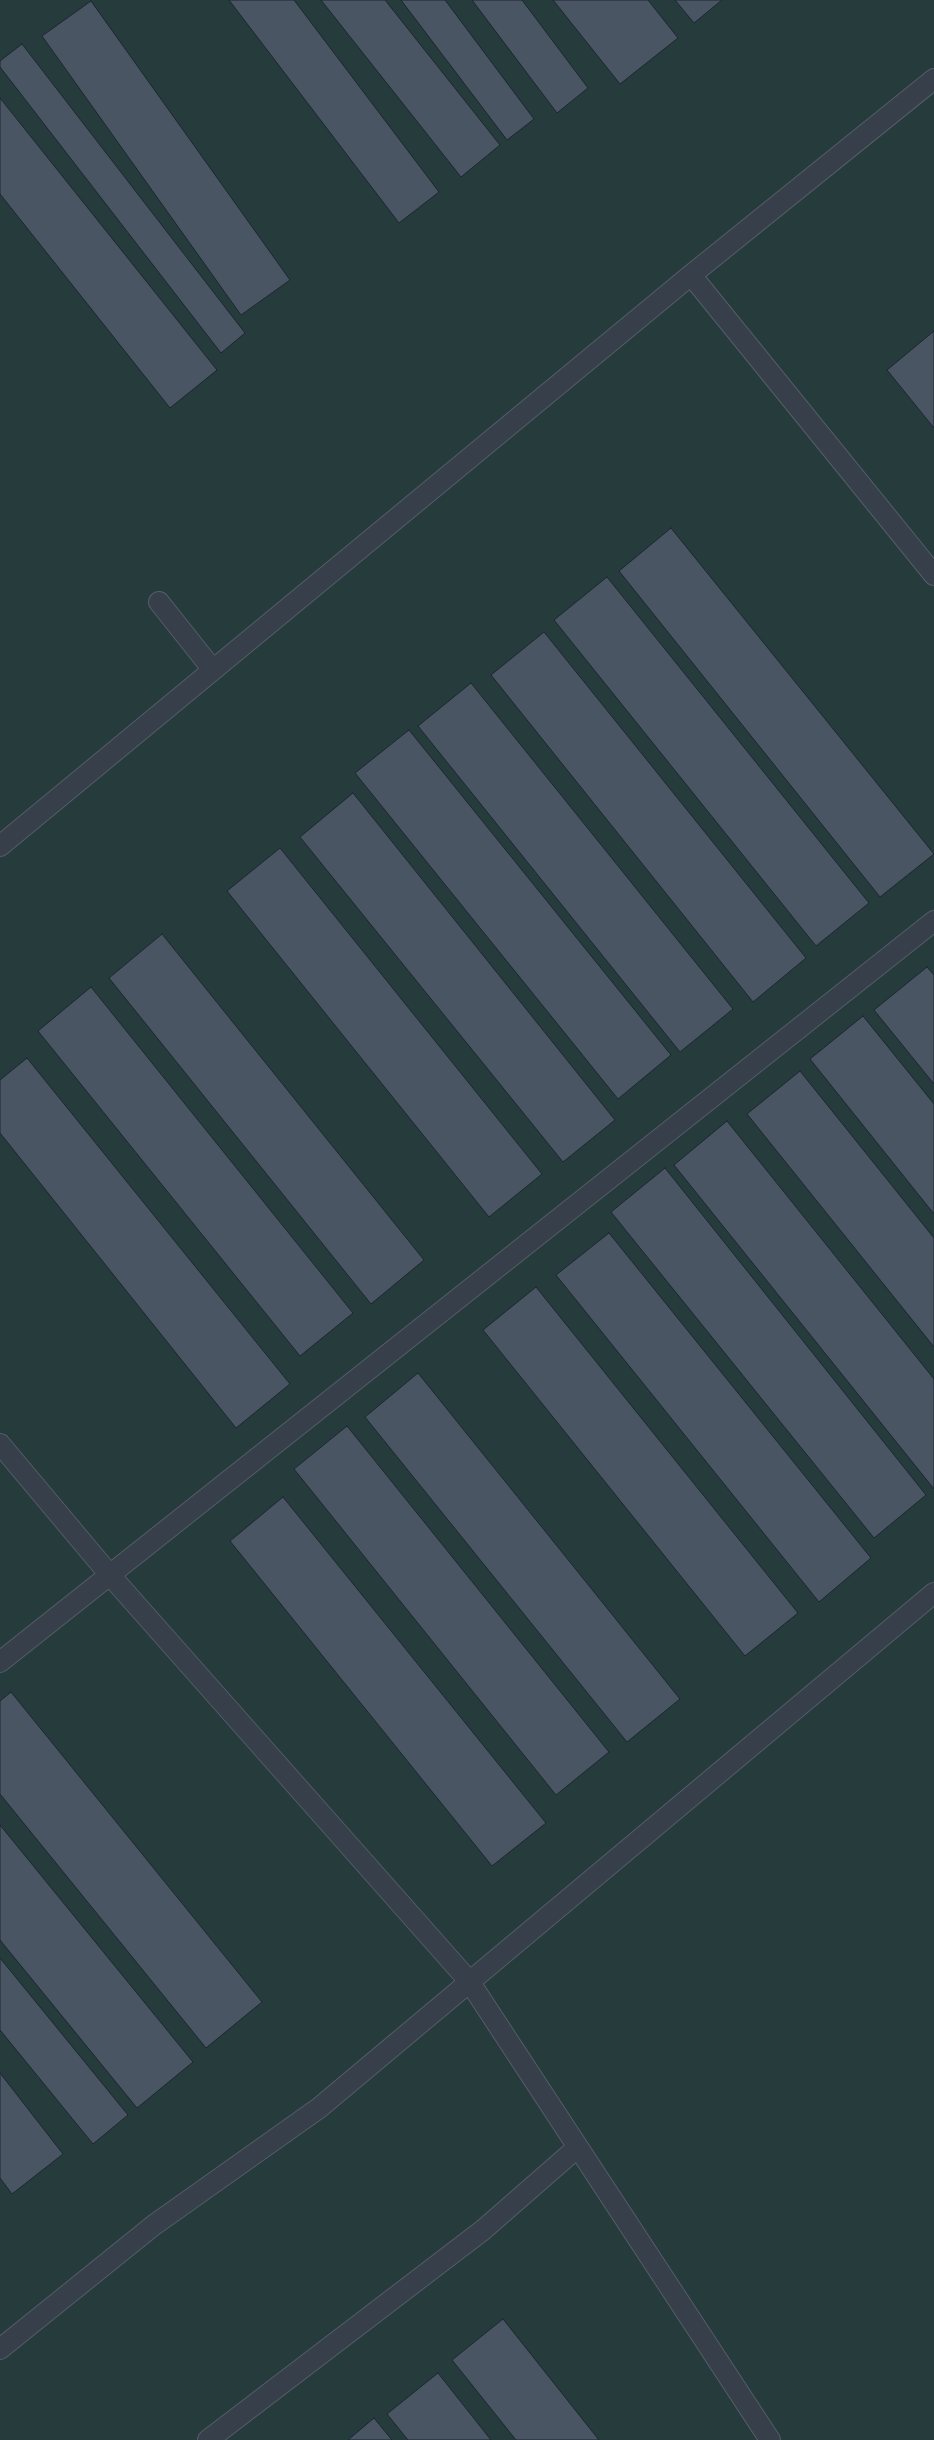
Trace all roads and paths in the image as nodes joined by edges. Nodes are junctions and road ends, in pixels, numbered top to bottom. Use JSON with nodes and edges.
{"nodes":[{"id":1,"x":934,"y":79,"type":"edge"},
{"id":2,"x":691,"y":275,"type":"junction"},
{"id":3,"x":934,"y":575,"type":"edge"},
{"id":4,"x":159,"y":602,"type":"dead end"},
{"id":5,"x":213,"y":670,"type":"junction"},
{"id":6,"x":0,"y":846,"type":"edge"},
{"id":7,"x":934,"y":922,"type":"edge"},
{"id":8,"x":0,"y":1444,"type":"edge"},
{"id":9,"x":109,"y":1574,"type":"junction"},
{"id":10,"x":934,"y":1593,"type":"edge"},
{"id":11,"x":0,"y":1662,"type":"edge"},
{"id":12,"x":469,"y":1981,"type":"junction"},
{"id":13,"x":578,"y":2147,"type":"junction"},
{"id":14,"x":0,"y":2349,"type":"edge"},
{"id":15,"x":208,"y":2440,"type":"edge"},
{"id":16,"x":770,"y":2440,"type":"edge"}],
"edges":[{"from":1,"to":2,"type":"lane"},
{"from":2,"to":3,"type":"lane"},
{"from":2,"to":5,"type":"lane"},
{"from":4,"to":5,"type":"lane"},
{"from":5,"to":6,"type":"lane"},
{"from":7,"to":9,"type":"lane"},
{"from":8,"to":9,"type":"lane"},
{"from":9,"to":11,"type":"lane"},
{"from":9,"to":12,"type":"lane"},
{"from":10,"to":12,"type":"lane"},
{"from":12,"to":13,"type":"lane"},
{"from":12,"to":14,"type":"lane"},
{"from":13,"to":15,"type":"lane"},
{"from":13,"to":16,"type":"lane"}]}
